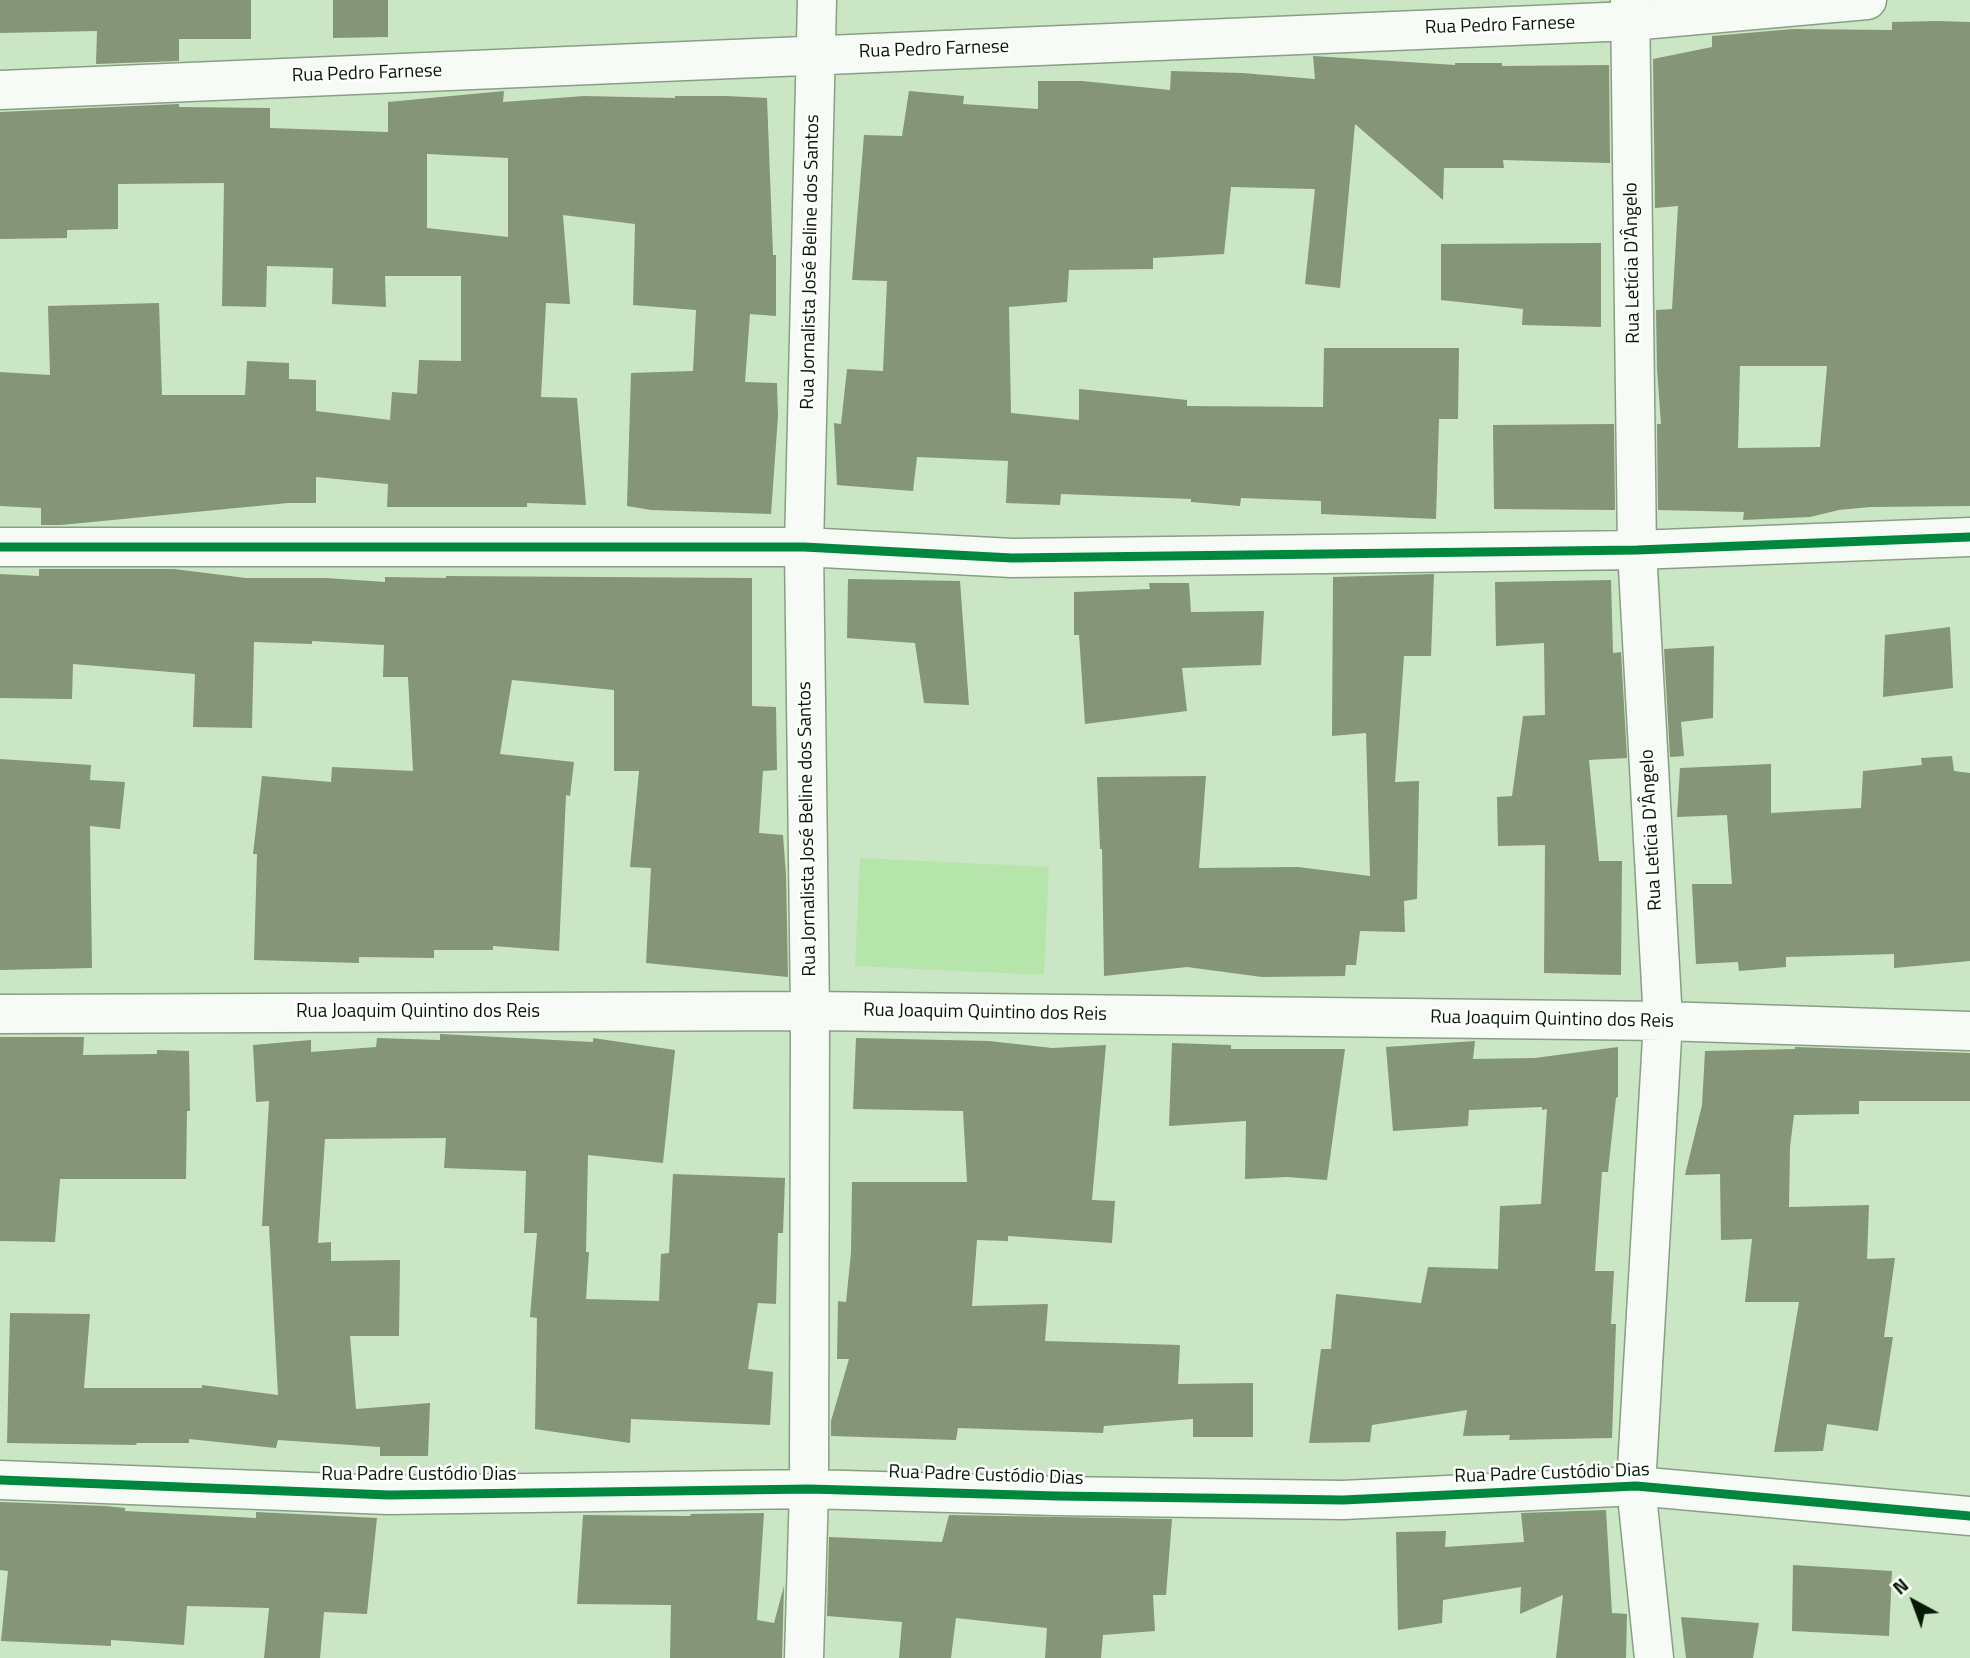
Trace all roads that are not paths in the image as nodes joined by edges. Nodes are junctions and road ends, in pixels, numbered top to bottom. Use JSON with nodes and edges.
{"nodes":[{"id":1,"x":817,"y":0,"type":"edge"},
{"id":2,"x":1867,"y":0,"type":"edge"},
{"id":3,"x":1630,"y":10,"type":"edge"},
{"id":4,"x":817,"y":55,"type":"junction"},
{"id":5,"x":0,"y":90,"type":"edge"},
{"id":6,"x":1970,"y":537,"type":"edge"},
{"id":7,"x":0,"y":547,"type":"edge"},
{"id":8,"x":804,"y":547,"type":"junction"},
{"id":9,"x":1637,"y":550,"type":"junction"},
{"id":10,"x":810,"y":1011,"type":"junction"},
{"id":11,"x":0,"y":1014,"type":"edge"},
{"id":12,"x":1663,"y":1021,"type":"junction"},
{"id":13,"x":1970,"y":1031,"type":"edge"},
{"id":14,"x":0,"y":1480,"type":"edge"},
{"id":15,"x":1636,"y":1486,"type":"junction"},
{"id":16,"x":809,"y":1489,"type":"junction"},
{"id":17,"x":1970,"y":1516,"type":"edge"},
{"id":18,"x":804,"y":1658,"type":"edge"},
{"id":19,"x":1654,"y":1658,"type":"edge"}],
"edges":[{"from":1,"to":4,"type":"street","name":"Rua Jornalista José Beline dos Santos"},
{"from":2,"to":3,"type":"street","name":"Rua Pedro Farnese"},
{"from":3,"to":4,"type":"street","name":"Rua Pedro Farnese"},
{"from":3,"to":9,"type":"street","name":"Rua Letícia D'Ângelo"},
{"from":4,"to":5,"type":"street","name":"Rua Pedro Farnese"},
{"from":4,"to":8,"type":"street","name":"Rua Jornalista José Beline dos Santos"},
{"from":6,"to":9,"type":"street"},
{"from":7,"to":8,"type":"street"},
{"from":8,"to":9,"type":"street"},
{"from":8,"to":10,"type":"street","name":"Rua Jornalista José Beline dos Santos"},
{"from":9,"to":12,"type":"street","name":"Rua Letícia D'Ângelo"},
{"from":10,"to":11,"type":"street","name":"Rua Joaquim Quintino dos Reis"},
{"from":10,"to":12,"type":"street","name":"Rua Joaquim Quintino dos Reis"},
{"from":10,"to":16,"type":"street","name":"Rua Jornalista José Beline dos Santos"},
{"from":12,"to":13,"type":"street","name":"Rua Joaquim Quintino dos Reis"},
{"from":12,"to":15,"type":"street","name":"Rua Letícia D'Ângelo"},
{"from":14,"to":16,"type":"street","name":"Rua Padre Custódio Dias"},
{"from":15,"to":16,"type":"street","name":"Rua Padre Custódio Dias"},
{"from":15,"to":17,"type":"street","name":"Rua Padre Custódio Dias"},
{"from":15,"to":19,"type":"street","name":"Rua Letícia D'Ângelo"},
{"from":16,"to":18,"type":"street","name":"Rua Jornalista José Beline dos Santos"}]}
